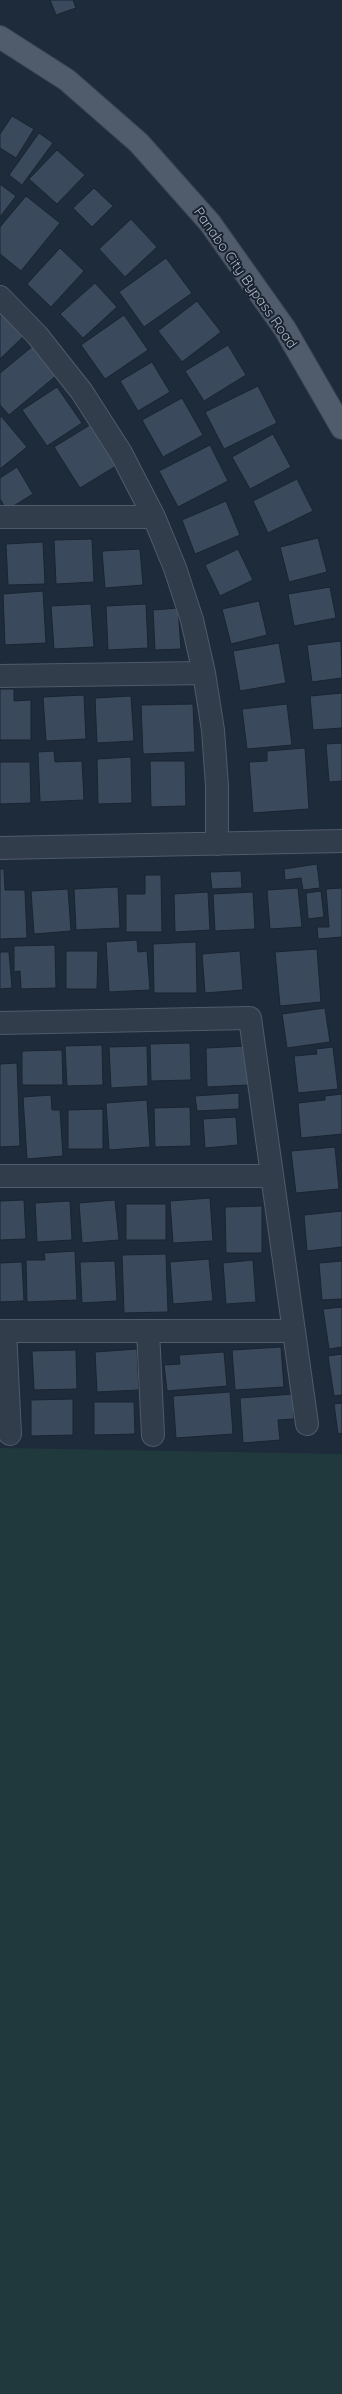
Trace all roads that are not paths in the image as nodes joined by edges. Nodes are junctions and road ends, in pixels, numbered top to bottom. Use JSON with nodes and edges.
{"nodes":[{"id":1,"x":0,"y":37,"type":"edge"},
{"id":2,"x":0,"y":297,"type":"edge"},
{"id":3,"x":342,"y":428,"type":"edge"},
{"id":4,"x":0,"y":517,"type":"edge"},
{"id":5,"x":154,"y":517,"type":"junction"},
{"id":6,"x":204,"y":673,"type":"junction"},
{"id":7,"x":0,"y":676,"type":"edge"},
{"id":8,"x":342,"y":841,"type":"edge"},
{"id":9,"x":217,"y":844,"type":"junction"},
{"id":10,"x":0,"y":848,"type":"edge"},
{"id":11,"x":0,"y":1022,"type":"edge"},
{"id":12,"x":0,"y":1176,"type":"edge"},
{"id":13,"x":272,"y":1176,"type":"junction"},
{"id":14,"x":2,"y":1331,"type":"edge"},
{"id":15,"x":148,"y":1331,"type":"junction"},
{"id":16,"x":294,"y":1331,"type":"junction"},
{"id":17,"x":307,"y":1424,"type":"dead end"},
{"id":18,"x":10,"y":1434,"type":"dead end"},
{"id":19,"x":153,"y":1434,"type":"dead end"}],
"edges":[{"from":1,"to":3,"type":"main road","name":"Panabo City Bypass Road"},
{"from":2,"to":5,"type":"street"},
{"from":4,"to":5,"type":"street"},
{"from":5,"to":6,"type":"street"},
{"from":6,"to":7,"type":"street"},
{"from":6,"to":9,"type":"street"},
{"from":8,"to":9,"type":"street"},
{"from":9,"to":10,"type":"street"},
{"from":11,"to":13,"type":"street"},
{"from":12,"to":13,"type":"street"},
{"from":13,"to":16,"type":"street"},
{"from":14,"to":15,"type":"street"},
{"from":14,"to":18,"type":"street"},
{"from":15,"to":16,"type":"street"},
{"from":15,"to":19,"type":"street"},
{"from":16,"to":17,"type":"street"}]}
